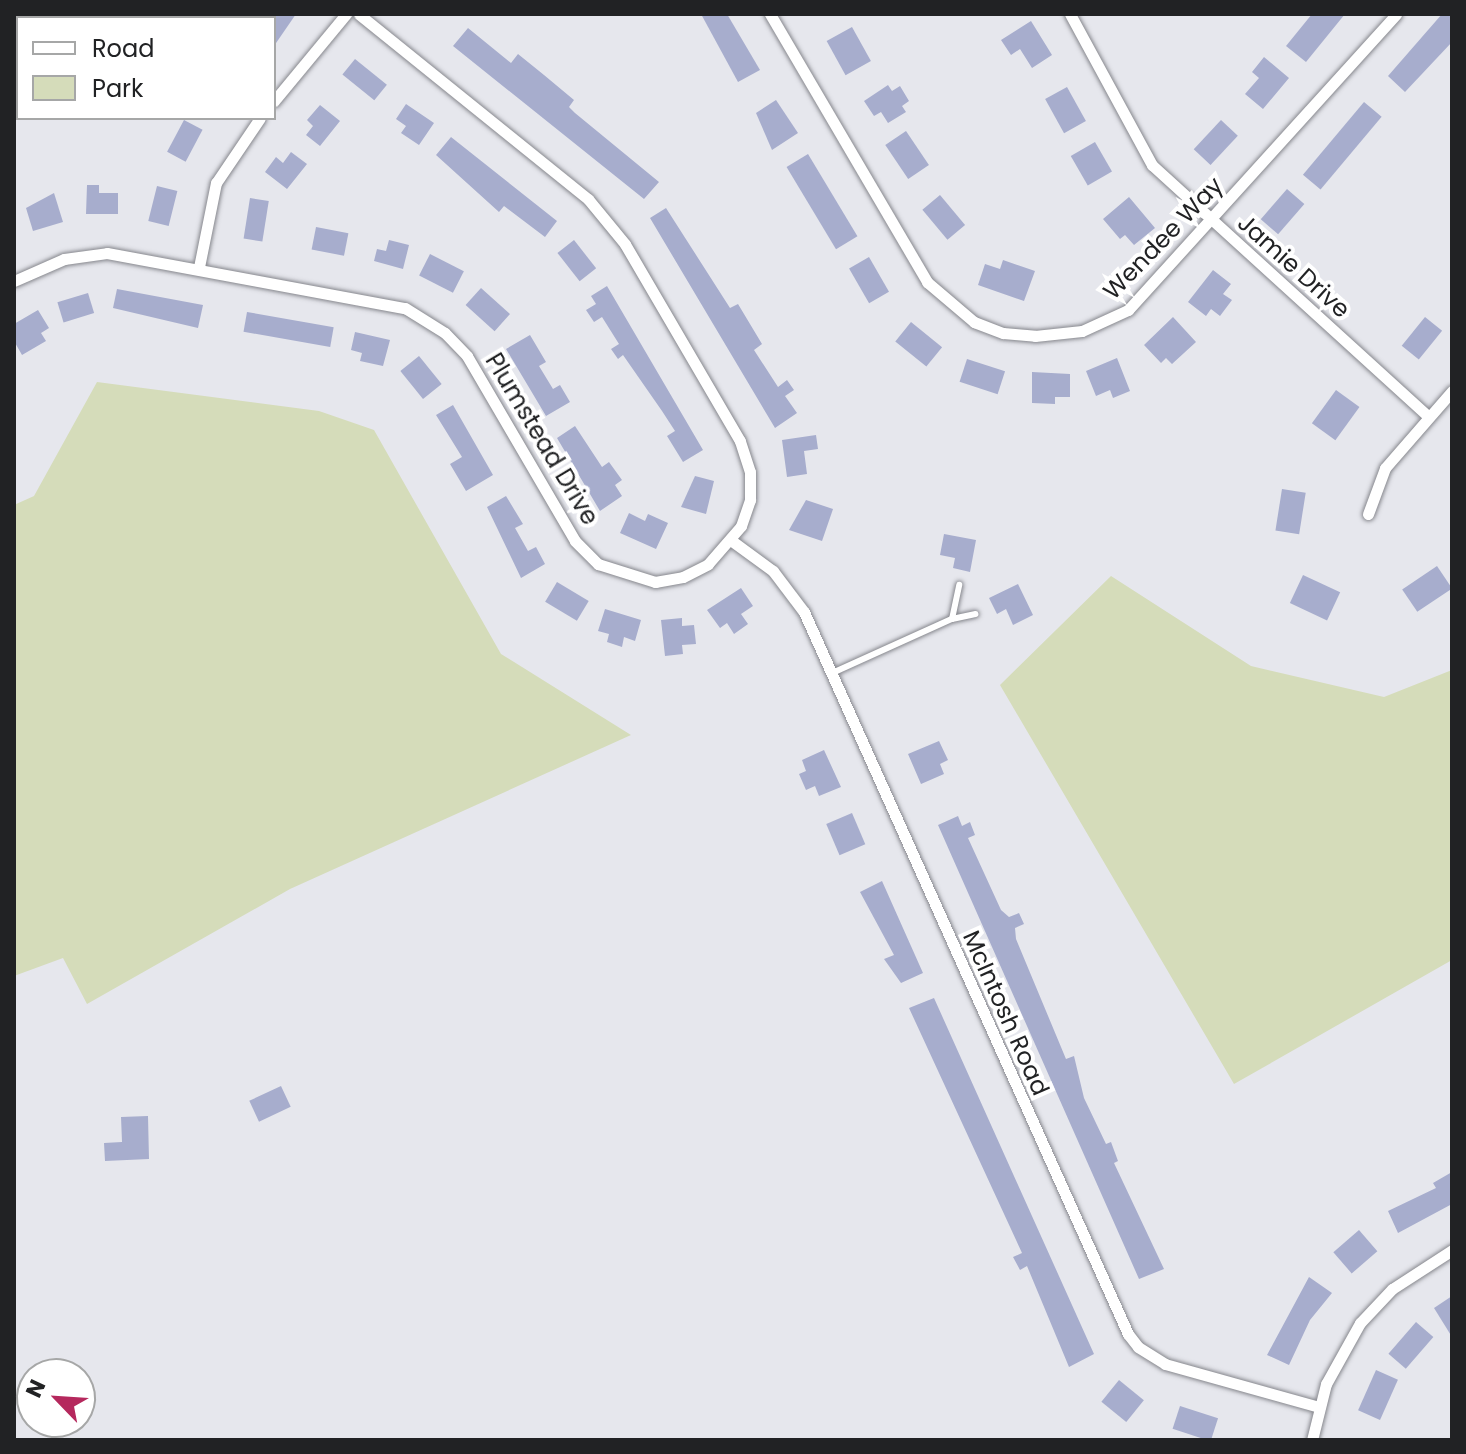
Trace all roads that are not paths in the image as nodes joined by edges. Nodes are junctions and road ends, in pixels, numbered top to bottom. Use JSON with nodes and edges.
{"nodes":[{"id":1,"x":346,"y":14,"type":"edge"},
{"id":2,"x":359,"y":14,"type":"edge"},
{"id":3,"x":770,"y":14,"type":"edge"},
{"id":4,"x":1070,"y":14,"type":"edge"},
{"id":5,"x":1396,"y":14,"type":"edge"},
{"id":6,"x":276,"y":99,"type":"edge"},
{"id":7,"x":259,"y":120,"type":"edge"},
{"id":8,"x":1211,"y":222,"type":"junction"},
{"id":9,"x":199,"y":267,"type":"junction"},
{"id":10,"x":14,"y":281,"type":"edge"},
{"id":11,"x":1452,"y":391,"type":"edge"},
{"id":12,"x":1429,"y":417,"type":"junction"},
{"id":13,"x":1368,"y":514,"type":"dead end"},
{"id":14,"x":732,"y":541,"type":"junction"},
{"id":15,"x":959,"y":585,"type":"dead end"},
{"id":16,"x":975,"y":614,"type":"dead end"},
{"id":17,"x":952,"y":619,"type":"junction"},
{"id":18,"x":830,"y":674,"type":"junction"},
{"id":19,"x":1452,"y":1250,"type":"edge"},
{"id":20,"x":1319,"y":1407,"type":"junction"},
{"id":21,"x":1312,"y":1440,"type":"edge"}],
"edges":[{"from":1,"to":6,"type":"street"},
{"from":2,"to":14,"type":"street","name":"Plumstead Drive"},
{"from":3,"to":8,"type":"street","name":"Wendee Way"},
{"from":4,"to":8,"type":"street","name":"Jamie Drive"},
{"from":5,"to":8,"type":"street","name":"Wendee Way"},
{"from":7,"to":9,"type":"street"},
{"from":8,"to":12,"type":"street","name":"Jamie Drive"},
{"from":9,"to":10,"type":"street","name":"Plumstead Drive"},
{"from":9,"to":14,"type":"street","name":"Plumstead Drive"},
{"from":11,"to":12,"type":"street"},
{"from":12,"to":13,"type":"street"},
{"from":14,"to":18,"type":"street","name":"McIntosh Road"},
{"from":15,"to":17,"type":"lane"},
{"from":16,"to":17,"type":"lane"},
{"from":17,"to":18,"type":"lane"},
{"from":18,"to":20,"type":"street","name":"McIntosh Road"},
{"from":19,"to":20,"type":"street"},
{"from":20,"to":21,"type":"street"}]}
